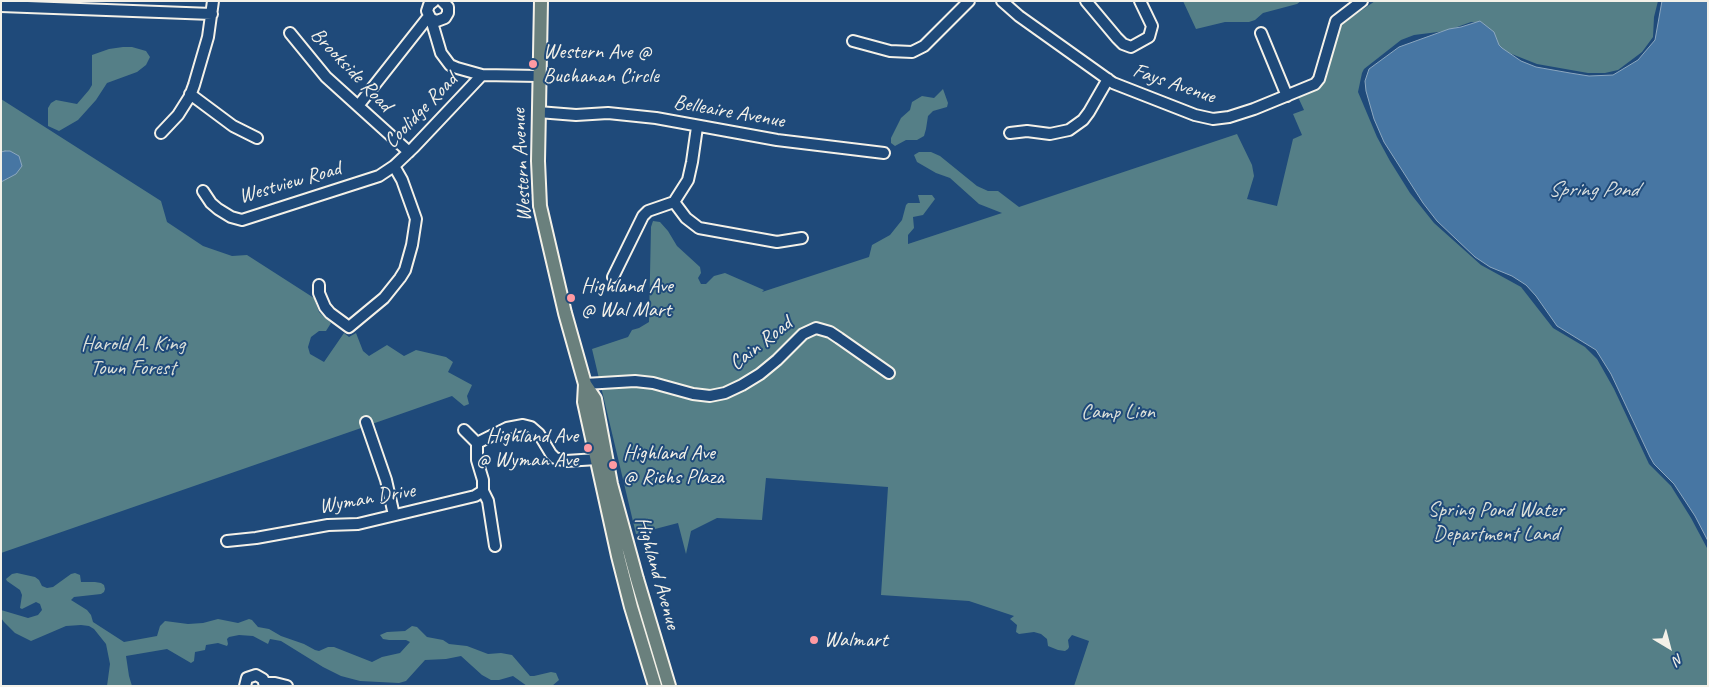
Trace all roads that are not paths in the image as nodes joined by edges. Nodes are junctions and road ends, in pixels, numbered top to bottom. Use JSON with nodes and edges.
{"nodes":[{"id":1,"x":213,"y":1,"type":"edge"},
{"id":2,"x":434,"y":1,"type":"edge"},
{"id":3,"x":541,"y":1,"type":"edge"},
{"id":4,"x":969,"y":1,"type":"edge"},
{"id":5,"x":1002,"y":1,"type":"edge"},
{"id":6,"x":1086,"y":1,"type":"edge"},
{"id":7,"x":1140,"y":1,"type":"edge"},
{"id":8,"x":1362,"y":1,"type":"edge"},
{"id":9,"x":446,"y":2,"type":"edge"},
{"id":10,"x":22,"y":4,"type":"edge"},
{"id":11,"x":77,"y":5,"type":"edge"},
{"id":12,"x":1,"y":6,"type":"edge"},
{"id":13,"x":212,"y":14,"type":"junction"},
{"id":14,"x":430,"y":18,"type":"junction"},
{"id":15,"x":290,"y":33,"type":"dead end"},
{"id":16,"x":1261,"y":33,"type":"dead end"},
{"id":17,"x":853,"y":41,"type":"dead end"},
{"id":18,"x":482,"y":75,"type":"junction"},
{"id":19,"x":539,"y":76,"type":"junction"},
{"id":20,"x":1108,"y":79,"type":"junction"},
{"id":21,"x":190,"y":94,"type":"junction"},
{"id":22,"x":1287,"y":96,"type":"junction"},
{"id":23,"x":358,"y":106,"type":"junction"},
{"id":24,"x":538,"y":112,"type":"junction"},
{"id":25,"x":697,"y":127,"type":"junction"},
{"id":26,"x":161,"y":133,"type":"dead end"},
{"id":27,"x":1010,"y":133,"type":"dead end"},
{"id":28,"x":257,"y":138,"type":"dead end"},
{"id":29,"x":409,"y":152,"type":"junction"},
{"id":30,"x":884,"y":153,"type":"dead end"},
{"id":31,"x":394,"y":166,"type":"junction"},
{"id":32,"x":202,"y":191,"type":"dead end"},
{"id":33,"x":674,"y":202,"type":"junction"},
{"id":34,"x":802,"y":238,"type":"dead end"},
{"id":35,"x":613,"y":278,"type":"dead end"},
{"id":36,"x":319,"y":284,"type":"dead end"},
{"id":37,"x":576,"y":354,"type":"joint"},
{"id":38,"x":889,"y":373,"type":"dead end"},
{"id":39,"x":585,"y":384,"type":"junction"},
{"id":40,"x":366,"y":422,"type":"dead end"},
{"id":41,"x":464,"y":430,"type":"dead end"},
{"id":42,"x":477,"y":443,"type":"junction"},
{"id":43,"x":597,"y":459,"type":"junction"},
{"id":44,"x":483,"y":491,"type":"junction"},
{"id":45,"x":394,"y":515,"type":"junction"},
{"id":46,"x":227,"y":542,"type":"dead end"},
{"id":47,"x":495,"y":546,"type":"dead end"},
{"id":48,"x":265,"y":685,"type":"edge"},
{"id":49,"x":245,"y":686,"type":"edge"},
{"id":50,"x":288,"y":686,"type":"edge"},
{"id":51,"x":655,"y":686,"type":"edge"},
{"id":52,"x":669,"y":686,"type":"edge"}],
"edges":[{"from":1,"to":13,"type":"street"},
{"from":2,"to":14,"type":"street"},
{"from":3,"to":19,"type":"main road","name":"Western Avenue"},
{"from":4,"to":17,"type":"street"},
{"from":5,"to":20,"type":"street","name":"Fays Avenue"},
{"from":6,"to":7,"type":"street"},
{"from":8,"to":22,"type":"street","name":"Fays Avenue"},
{"from":9,"to":14,"type":"street"},
{"from":10,"to":11,"type":"street"},
{"from":10,"to":12,"type":"street"},
{"from":11,"to":13,"type":"street"},
{"from":13,"to":21,"type":"street"},
{"from":14,"to":18,"type":"street"},
{"from":14,"to":23,"type":"street"},
{"from":15,"to":23,"type":"street","name":"Brookside Road"},
{"from":16,"to":22,"type":"street"},
{"from":18,"to":19,"type":"street"},
{"from":18,"to":29,"type":"street","name":"Coolidge Road"},
{"from":19,"to":24,"type":"main road","name":"Western Avenue"},
{"from":20,"to":22,"type":"street","name":"Fays Avenue"},
{"from":20,"to":27,"type":"street"},
{"from":21,"to":26,"type":"street"},
{"from":21,"to":28,"type":"street"},
{"from":23,"to":29,"type":"street","name":"Brookside Road"},
{"from":24,"to":25,"type":"street","name":"Belleaire Avenue"},
{"from":24,"to":37,"type":"main road","name":"Western Avenue"},
{"from":25,"to":30,"type":"street","name":"Belleaire Avenue"},
{"from":25,"to":33,"type":"street"},
{"from":29,"to":31,"type":"street","name":"Coolidge Road"},
{"from":31,"to":32,"type":"street","name":"Westview Road"},
{"from":31,"to":36,"type":"street","name":"Coolidge Road"},
{"from":33,"to":34,"type":"street"},
{"from":33,"to":35,"type":"street"},
{"from":37,"to":39,"type":"main road","name":"Highland Avenue"},
{"from":38,"to":39,"type":"street","name":"Cain Road"},
{"from":39,"to":43,"type":"main road","name":"Highland Avenue"},
{"from":39,"to":52,"type":"main road","name":"Highland Avenue"},
{"from":40,"to":45,"type":"street"},
{"from":41,"to":42,"type":"street"},
{"from":42,"to":43,"type":"street"},
{"from":42,"to":44,"type":"street"},
{"from":43,"to":51,"type":"main road","name":"Highland Avenue"},
{"from":44,"to":45,"type":"street","name":"Wyman Drive"},
{"from":44,"to":47,"type":"street"},
{"from":45,"to":46,"type":"street","name":"Wyman Drive"},
{"from":48,"to":49,"type":"street"},
{"from":48,"to":50,"type":"street"}]}
